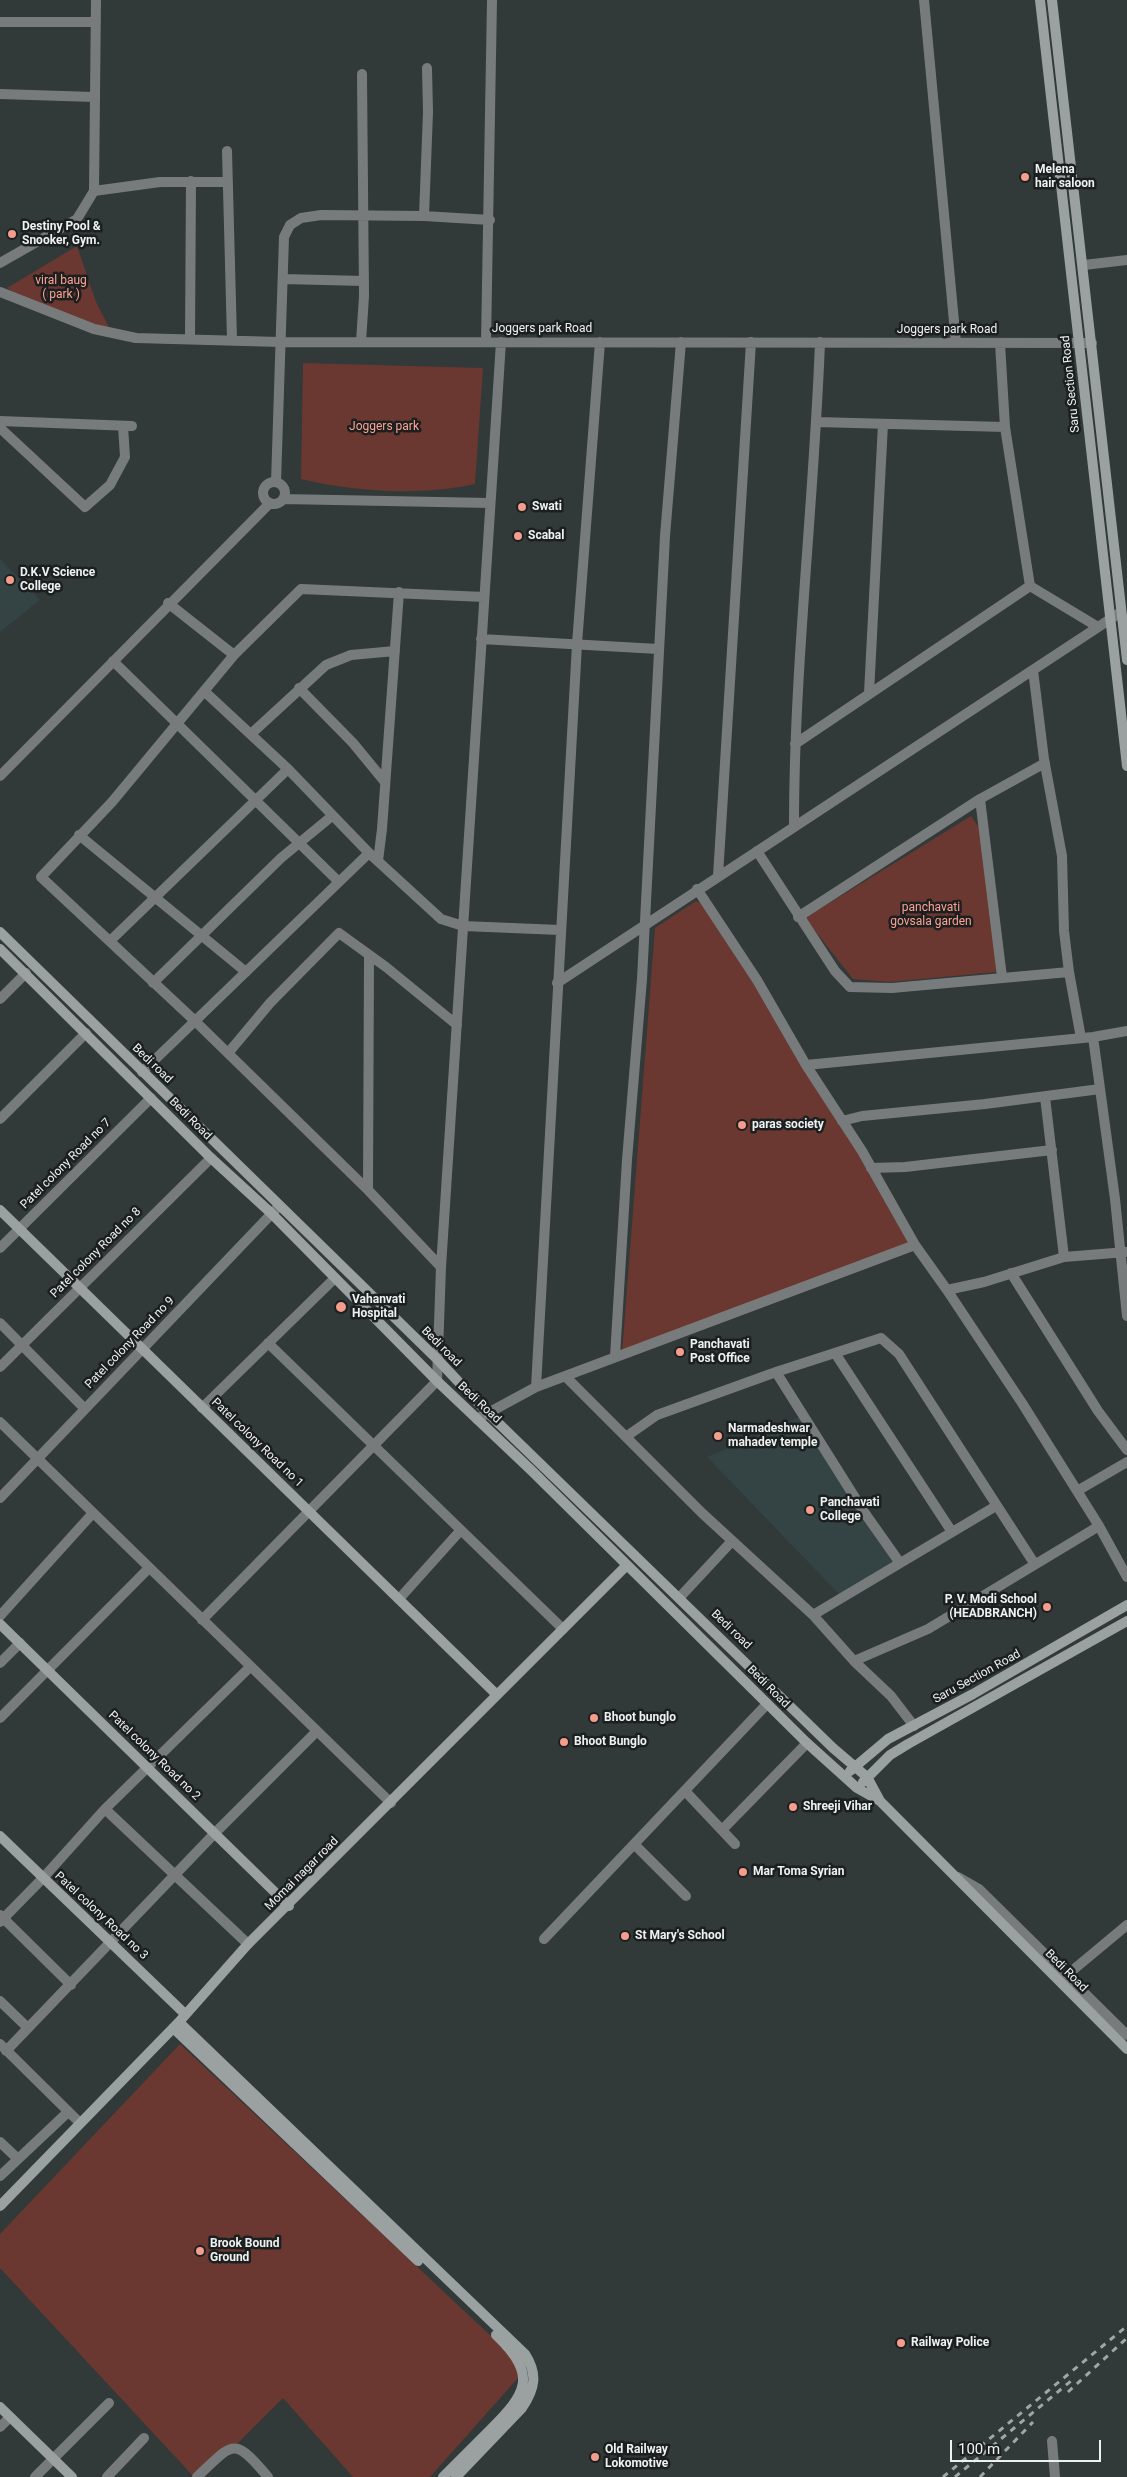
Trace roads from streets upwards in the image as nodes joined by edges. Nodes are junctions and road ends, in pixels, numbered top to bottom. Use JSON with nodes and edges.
{"nodes":[{"id":1,"x":96,"y":0,"type":"edge"},
{"id":2,"x":492,"y":0,"type":"edge"},
{"id":3,"x":924,"y":0,"type":"edge"},
{"id":4,"x":1040,"y":0,"type":"edge"},
{"id":5,"x":1052,"y":0,"type":"edge"},
{"id":6,"x":0,"y":22,"type":"edge"},
{"id":7,"x":96,"y":22,"type":"junction"},
{"id":8,"x":427,"y":68,"type":"dead end"},
{"id":9,"x":362,"y":74,"type":"dead end"},
{"id":10,"x":0,"y":94,"type":"edge"},
{"id":11,"x":94,"y":97,"type":"junction"},
{"id":12,"x":227,"y":151,"type":"dead end"},
{"id":13,"x":191,"y":181,"type":"junction"},
{"id":14,"x":228,"y":182,"type":"junction"},
{"id":15,"x":94,"y":191,"type":"junction"},
{"id":16,"x":363,"y":215,"type":"junction"},
{"id":17,"x":424,"y":216,"type":"junction"},
{"id":18,"x":490,"y":220,"type":"junction"},
{"id":19,"x":1127,"y":260,"type":"edge"},
{"id":20,"x":0,"y":263,"type":"edge"},
{"id":21,"x":1084,"y":265,"type":"junction"},
{"id":22,"x":283,"y":279,"type":"junction"},
{"id":23,"x":364,"y":281,"type":"junction"},
{"id":24,"x":0,"y":292,"type":"edge"},
{"id":25,"x":190,"y":339,"type":"junction"},
{"id":26,"x":232,"y":340,"type":"junction"},
{"id":27,"x":280,"y":342,"type":"junction"},
{"id":28,"x":361,"y":342,"type":"junction"},
{"id":29,"x":486,"y":342,"type":"junction"},
{"id":30,"x":501,"y":342,"type":"junction"},
{"id":31,"x":600,"y":342,"type":"junction"},
{"id":32,"x":681,"y":342,"type":"junction"},
{"id":33,"x":751,"y":342,"type":"junction"},
{"id":34,"x":820,"y":342,"type":"junction"},
{"id":35,"x":956,"y":343,"type":"junction"},
{"id":36,"x":1000,"y":343,"type":"junction"},
{"id":37,"x":1079,"y":343,"type":"junction"},
{"id":38,"x":1092,"y":343,"type":"junction"},
{"id":39,"x":0,"y":421,"type":"edge"},
{"id":40,"x":816,"y":422,"type":"junction"},
{"id":41,"x":883,"y":424,"type":"junction"},
{"id":42,"x":1005,"y":427,"type":"junction"},
{"id":43,"x":0,"y":428,"type":"edge"},
{"id":44,"x":276,"y":482,"type":"junction"},
{"id":45,"x":283,"y":499,"type":"junction"},
{"id":46,"x":270,"y":503,"type":"junction"},
{"id":47,"x":490,"y":503,"type":"junction"},
{"id":48,"x":1030,"y":586,"type":"junction"},
{"id":49,"x":399,"y":592,"type":"junction"},
{"id":50,"x":484,"y":597,"type":"junction"},
{"id":51,"x":168,"y":604,"type":"junction"},
{"id":52,"x":1121,"y":612,"type":"junction"},
{"id":53,"x":1110,"y":619,"type":"junction"},
{"id":54,"x":1098,"y":627,"type":"junction"},
{"id":55,"x":481,"y":639,"type":"junction"},
{"id":56,"x":577,"y":644,"type":"junction"},
{"id":57,"x":658,"y":649,"type":"junction"},
{"id":58,"x":394,"y":651,"type":"junction"},
{"id":59,"x":234,"y":655,"type":"junction"},
{"id":60,"x":1127,"y":660,"type":"edge"},
{"id":61,"x":113,"y":661,"type":"junction"},
{"id":62,"x":1033,"y":670,"type":"junction"},
{"id":63,"x":299,"y":688,"type":"junction"},
{"id":64,"x":204,"y":691,"type":"junction"},
{"id":65,"x":869,"y":693,"type":"junction"},
{"id":66,"x":177,"y":723,"type":"junction"},
{"id":67,"x":251,"y":734,"type":"junction"},
{"id":68,"x":795,"y":744,"type":"junction"},
{"id":69,"x":1045,"y":763,"type":"junction"},
{"id":70,"x":1127,"y":766,"type":"edge"},
{"id":71,"x":288,"y":769,"type":"junction"},
{"id":72,"x":0,"y":776,"type":"edge"},
{"id":73,"x":385,"y":782,"type":"junction"},
{"id":74,"x":980,"y":799,"type":"junction"},
{"id":75,"x":256,"y":800,"type":"junction"},
{"id":76,"x":332,"y":816,"type":"junction"},
{"id":77,"x":794,"y":826,"type":"junction"},
{"id":78,"x":80,"y":835,"type":"junction"},
{"id":79,"x":299,"y":842,"type":"junction"},
{"id":80,"x":757,"y":850,"type":"junction"},
{"id":81,"x":369,"y":853,"type":"junction"},
{"id":82,"x":378,"y":861,"type":"junction"},
{"id":83,"x":718,"y":876,"type":"junction"},
{"id":84,"x":339,"y":882,"type":"junction"},
{"id":85,"x":697,"y":889,"type":"junction"},
{"id":86,"x":155,"y":898,"type":"junction"},
{"id":87,"x":798,"y":917,"type":"junction"},
{"id":88,"x":645,"y":923,"type":"junction"},
{"id":89,"x":463,"y":926,"type":"junction"},
{"id":90,"x":560,"y":930,"type":"junction"},
{"id":91,"x":0,"y":932,"type":"edge"},
{"id":92,"x":201,"y":936,"type":"junction"},
{"id":93,"x":110,"y":942,"type":"junction"},
{"id":94,"x":0,"y":949,"type":"edge"},
{"id":95,"x":369,"y":957,"type":"junction"},
{"id":96,"x":246,"y":972,"type":"junction"},
{"id":97,"x":1069,"y":972,"type":"junction"},
{"id":98,"x":26,"y":973,"type":"junction"},
{"id":99,"x":1002,"y":977,"type":"junction"},
{"id":100,"x":153,"y":982,"type":"junction"},
{"id":101,"x":558,"y":983,"type":"junction"},
{"id":102,"x":0,"y":999,"type":"edge"},
{"id":103,"x":195,"y":1021,"type":"junction"},
{"id":104,"x":457,"y":1025,"type":"junction"},
{"id":105,"x":1127,"y":1031,"type":"edge"},
{"id":106,"x":86,"y":1033,"type":"junction"},
{"id":107,"x":1093,"y":1037,"type":"junction"},
{"id":108,"x":1082,"y":1038,"type":"junction"},
{"id":109,"x":229,"y":1052,"type":"junction"},
{"id":110,"x":806,"y":1065,"type":"junction"},
{"id":111,"x":142,"y":1072,"type":"junction"},
{"id":112,"x":1100,"y":1089,"type":"junction"},
{"id":113,"x":1045,"y":1097,"type":"junction"},
{"id":114,"x":151,"y":1098,"type":"junction"},
{"id":115,"x":0,"y":1119,"type":"edge"},
{"id":116,"x":842,"y":1121,"type":"junction"},
{"id":117,"x":1052,"y":1150,"type":"junction"},
{"id":118,"x":211,"y":1158,"type":"junction"},
{"id":119,"x":871,"y":1168,"type":"junction"},
{"id":120,"x":368,"y":1190,"type":"junction"},
{"id":121,"x":0,"y":1210,"type":"edge"},
{"id":122,"x":275,"y":1210,"type":"junction"},
{"id":123,"x":19,"y":1229,"type":"junction"},
{"id":124,"x":915,"y":1245,"type":"junction"},
{"id":125,"x":0,"y":1248,"type":"edge"},
{"id":126,"x":1124,"y":1252,"type":"edge"},
{"id":127,"x":1064,"y":1257,"type":"junction"},
{"id":128,"x":441,"y":1267,"type":"junction"},
{"id":129,"x":1011,"y":1273,"type":"junction"},
{"id":130,"x":335,"y":1278,"type":"junction"},
{"id":131,"x":79,"y":1287,"type":"junction"},
{"id":132,"x":948,"y":1290,"type":"junction"},
{"id":133,"x":1127,"y":1316,"type":"edge"},
{"id":134,"x":0,"y":1323,"type":"edge"},
{"id":135,"x":268,"y":1343,"type":"junction"},
{"id":136,"x":22,"y":1345,"type":"junction"},
{"id":137,"x":142,"y":1349,"type":"junction"},
{"id":138,"x":835,"y":1353,"type":"junction"},
{"id":139,"x":615,"y":1356,"type":"junction"},
{"id":140,"x":438,"y":1360,"type":"junction"},
{"id":141,"x":0,"y":1367,"type":"edge"},
{"id":142,"x":776,"y":1372,"type":"junction"},
{"id":143,"x":565,"y":1376,"type":"junction"},
{"id":144,"x":437,"y":1381,"type":"junction"},
{"id":145,"x":536,"y":1387,"type":"junction"},
{"id":146,"x":202,"y":1408,"type":"junction"},
{"id":147,"x":85,"y":1409,"type":"junction"},
{"id":148,"x":487,"y":1412,"type":"junction"},
{"id":149,"x":477,"y":1419,"type":"junction"},
{"id":150,"x":0,"y":1422,"type":"edge"},
{"id":151,"x":627,"y":1436,"type":"junction"},
{"id":152,"x":373,"y":1446,"type":"junction"},
{"id":153,"x":1127,"y":1450,"type":"edge"},
{"id":154,"x":37,"y":1459,"type":"junction"},
{"id":155,"x":1127,"y":1462,"type":"edge"},
{"id":156,"x":1077,"y":1491,"type":"junction"},
{"id":157,"x":0,"y":1498,"type":"edge"},
{"id":158,"x":996,"y":1506,"type":"junction"},
{"id":159,"x":308,"y":1511,"type":"junction"},
{"id":160,"x":93,"y":1513,"type":"junction"},
{"id":161,"x":1098,"y":1526,"type":"junction"},
{"id":162,"x":460,"y":1531,"type":"junction"},
{"id":163,"x":952,"y":1532,"type":"junction"},
{"id":164,"x":732,"y":1541,"type":"junction"},
{"id":165,"x":900,"y":1563,"type":"junction"},
{"id":166,"x":1034,"y":1564,"type":"junction"},
{"id":167,"x":627,"y":1566,"type":"junction"},
{"id":168,"x":150,"y":1568,"type":"junction"},
{"id":169,"x":1127,"y":1577,"type":"edge"},
{"id":170,"x":680,"y":1597,"type":"junction"},
{"id":171,"x":399,"y":1599,"type":"junction"},
{"id":172,"x":1127,"y":1605,"type":"edge"},
{"id":173,"x":813,"y":1615,"type":"junction"},
{"id":174,"x":0,"y":1616,"type":"edge"},
{"id":175,"x":202,"y":1620,"type":"junction"},
{"id":176,"x":1127,"y":1621,"type":"edge"},
{"id":177,"x":0,"y":1624,"type":"edge"},
{"id":178,"x":563,"y":1629,"type":"junction"},
{"id":179,"x":20,"y":1643,"type":"junction"},
{"id":180,"x":854,"y":1662,"type":"junction"},
{"id":181,"x":0,"y":1663,"type":"edge"},
{"id":182,"x":250,"y":1667,"type":"junction"},
{"id":183,"x":48,"y":1671,"type":"junction"},
{"id":184,"x":496,"y":1694,"type":"junction"},
{"id":185,"x":767,"y":1704,"type":"junction"},
{"id":186,"x":0,"y":1718,"type":"edge"},
{"id":187,"x":914,"y":1726,"type":"junction"},
{"id":188,"x":317,"y":1731,"type":"junction"},
{"id":189,"x":807,"y":1743,"type":"junction"},
{"id":190,"x":855,"y":1766,"type":"junction"},
{"id":191,"x":148,"y":1767,"type":"junction"},
{"id":192,"x":844,"y":1776,"type":"junction"},
{"id":193,"x":867,"y":1777,"type":"junction"},
{"id":194,"x":857,"y":1788,"type":"junction"},
{"id":195,"x":685,"y":1791,"type":"junction"},
{"id":196,"x":880,"y":1801,"type":"junction"},
{"id":197,"x":391,"y":1803,"type":"junction"},
{"id":198,"x":105,"y":1809,"type":"junction"},
{"id":199,"x":722,"y":1830,"type":"junction"},
{"id":200,"x":215,"y":1833,"type":"junction"},
{"id":201,"x":0,"y":1836,"type":"edge"},
{"id":202,"x":634,"y":1844,"type":"junction"},
{"id":203,"x":735,"y":1844,"type":"dead end"},
{"id":204,"x":952,"y":1874,"type":"junction"},
{"id":205,"x":174,"y":1876,"type":"junction"},
{"id":206,"x":43,"y":1878,"type":"junction"},
{"id":207,"x":686,"y":1896,"type":"dead end"},
{"id":208,"x":289,"y":1906,"type":"junction"},
{"id":209,"x":1,"y":1918,"type":"edge"},
{"id":210,"x":1127,"y":1925,"type":"edge"},
{"id":211,"x":544,"y":1939,"type":"dead end"},
{"id":212,"x":112,"y":1942,"type":"junction"},
{"id":213,"x":248,"y":1944,"type":"junction"},
{"id":214,"x":1067,"y":1975,"type":"junction"},
{"id":215,"x":71,"y":1984,"type":"junction"},
{"id":216,"x":0,"y":2001,"type":"edge"},
{"id":217,"x":179,"y":2021,"type":"junction"},
{"id":218,"x":28,"y":2028,"type":"junction"},
{"id":219,"x":1126,"y":2032,"type":"edge"},
{"id":220,"x":3,"y":2048,"type":"edge"},
{"id":221,"x":1127,"y":2049,"type":"edge"},
{"id":222,"x":68,"y":2112,"type":"junction"},
{"id":223,"x":80,"y":2123,"type":"junction"},
{"id":224,"x":0,"y":2142,"type":"edge"},
{"id":225,"x":18,"y":2159,"type":"junction"},
{"id":226,"x":0,"y":2176,"type":"edge"},
{"id":227,"x":0,"y":2206,"type":"edge"},
{"id":228,"x":109,"y":2403,"type":"dead end"},
{"id":229,"x":0,"y":2407,"type":"edge"},
{"id":230,"x":10,"y":2417,"type":"junction"},
{"id":231,"x":0,"y":2427,"type":"edge"},
{"id":232,"x":144,"y":2438,"type":"dead end"},
{"id":233,"x":1052,"y":2441,"type":"dead end"},
{"id":234,"x":54,"y":2459,"type":"junction"},
{"id":235,"x":35,"y":2477,"type":"edge"},
{"id":236,"x":72,"y":2477,"type":"edge"},
{"id":237,"x":107,"y":2477,"type":"edge"},
{"id":238,"x":197,"y":2477,"type":"edge"},
{"id":239,"x":267,"y":2477,"type":"edge"},
{"id":240,"x":443,"y":2477,"type":"edge"},
{"id":241,"x":456,"y":2477,"type":"edge"},
{"id":242,"x":1055,"y":2477,"type":"edge"}],
"edges":[{"from":1,"to":7,"type":"street"},
{"from":2,"to":18,"type":"street"},
{"from":3,"to":35,"type":"street"},
{"from":4,"to":37,"type":"street","name":"Saru Section Road"},
{"from":5,"to":21,"type":"street","name":"Saru Section Road"},
{"from":6,"to":7,"type":"street"},
{"from":7,"to":11,"type":"street"},
{"from":8,"to":17,"type":"street"},
{"from":9,"to":16,"type":"street"},
{"from":10,"to":11,"type":"street"},
{"from":11,"to":15,"type":"street"},
{"from":12,"to":14,"type":"street"},
{"from":13,"to":14,"type":"street"},
{"from":13,"to":15,"type":"street"},
{"from":13,"to":25,"type":"street"},
{"from":14,"to":26,"type":"street"},
{"from":15,"to":20,"type":"street"},
{"from":16,"to":17,"type":"street"},
{"from":16,"to":22,"type":"street"},
{"from":16,"to":23,"type":"street"},
{"from":17,"to":18,"type":"street"},
{"from":18,"to":29,"type":"street"},
{"from":19,"to":21,"type":"street"},
{"from":21,"to":38,"type":"street","name":"Saru Section Road"},
{"from":22,"to":23,"type":"street"},
{"from":22,"to":27,"type":"street"},
{"from":23,"to":28,"type":"street"},
{"from":24,"to":25,"type":"street","name":"Joggers park Road"},
{"from":25,"to":26,"type":"street","name":"Joggers park Road"},
{"from":26,"to":27,"type":"street","name":"Joggers park Road"},
{"from":27,"to":28,"type":"street","name":"Joggers park Road"},
{"from":27,"to":44,"type":"street"},
{"from":28,"to":29,"type":"street","name":"Joggers park Road"},
{"from":29,"to":30,"type":"street","name":"Joggers park Road"},
{"from":30,"to":31,"type":"street","name":"Joggers park Road"},
{"from":30,"to":47,"type":"street"},
{"from":31,"to":32,"type":"street","name":"Joggers park Road"},
{"from":31,"to":56,"type":"street"},
{"from":32,"to":33,"type":"street","name":"Joggers park Road"},
{"from":32,"to":57,"type":"street"},
{"from":33,"to":34,"type":"street","name":"Joggers park Road"},
{"from":33,"to":83,"type":"street"},
{"from":34,"to":35,"type":"street","name":"Joggers park Road"},
{"from":34,"to":40,"type":"street"},
{"from":35,"to":36,"type":"street","name":"Joggers park Road"},
{"from":36,"to":37,"type":"street","name":"Joggers park Road"},
{"from":36,"to":42,"type":"street"},
{"from":37,"to":38,"type":"street","name":"Joggers park Road"},
{"from":37,"to":53,"type":"street","name":"Saru Section Road"},
{"from":38,"to":52,"type":"street","name":"Saru Section Road"},
{"from":39,"to":43,"type":"street"},
{"from":40,"to":41,"type":"street"},
{"from":40,"to":68,"type":"street"},
{"from":41,"to":42,"type":"street"},
{"from":41,"to":65,"type":"street"},
{"from":42,"to":48,"type":"street"},
{"from":44,"to":45,"type":"street"},
{"from":44,"to":46,"type":"street"},
{"from":45,"to":46,"type":"street"},
{"from":45,"to":47,"type":"street"},
{"from":46,"to":51,"type":"street"},
{"from":47,"to":50,"type":"street"},
{"from":48,"to":54,"type":"street"},
{"from":48,"to":65,"type":"street"},
{"from":49,"to":50,"type":"street"},
{"from":49,"to":58,"type":"street"},
{"from":49,"to":59,"type":"street"},
{"from":50,"to":55,"type":"street"},
{"from":51,"to":59,"type":"street"},
{"from":51,"to":61,"type":"street"},
{"from":52,"to":53,"type":"street"},
{"from":52,"to":60,"type":"street","name":"Saru Section Road"},
{"from":53,"to":54,"type":"street"},
{"from":53,"to":70,"type":"street","name":"Saru Section Road"},
{"from":54,"to":62,"type":"street"},
{"from":55,"to":56,"type":"street"},
{"from":55,"to":89,"type":"street"},
{"from":56,"to":57,"type":"street"},
{"from":56,"to":90,"type":"street"},
{"from":57,"to":88,"type":"street"},
{"from":58,"to":63,"type":"street"},
{"from":58,"to":73,"type":"street"},
{"from":59,"to":64,"type":"street"},
{"from":61,"to":66,"type":"street"},
{"from":61,"to":72,"type":"street"},
{"from":62,"to":69,"type":"street"},
{"from":62,"to":77,"type":"street"},
{"from":63,"to":67,"type":"street"},
{"from":63,"to":73,"type":"street"},
{"from":64,"to":66,"type":"street"},
{"from":64,"to":67,"type":"street"},
{"from":65,"to":68,"type":"street"},
{"from":66,"to":75,"type":"street"},
{"from":66,"to":78,"type":"street"},
{"from":67,"to":71,"type":"street"},
{"from":68,"to":77,"type":"street"},
{"from":69,"to":74,"type":"street"},
{"from":69,"to":97,"type":"street"},
{"from":71,"to":75,"type":"street"},
{"from":71,"to":76,"type":"street"},
{"from":73,"to":82,"type":"street"},
{"from":74,"to":87,"type":"street"},
{"from":74,"to":99,"type":"street"},
{"from":75,"to":79,"type":"street"},
{"from":75,"to":86,"type":"street"},
{"from":76,"to":79,"type":"street"},
{"from":76,"to":81,"type":"street"},
{"from":77,"to":80,"type":"street"},
{"from":78,"to":86,"type":"street"},
{"from":78,"to":93,"type":"street"},
{"from":79,"to":84,"type":"street"},
{"from":79,"to":92,"type":"street"},
{"from":80,"to":83,"type":"street"},
{"from":80,"to":87,"type":"street"},
{"from":81,"to":82,"type":"street"},
{"from":81,"to":84,"type":"street"},
{"from":82,"to":89,"type":"street"},
{"from":83,"to":85,"type":"street"},
{"from":84,"to":96,"type":"street"},
{"from":85,"to":88,"type":"street"},
{"from":85,"to":110,"type":"street"},
{"from":86,"to":92,"type":"street"},
{"from":86,"to":93,"type":"street"},
{"from":87,"to":99,"type":"street"},
{"from":88,"to":101,"type":"street"},
{"from":88,"to":139,"type":"street"},
{"from":89,"to":90,"type":"street"},
{"from":89,"to":104,"type":"street"},
{"from":90,"to":101,"type":"street"},
{"from":91,"to":111,"type":"street","name":"Bedi road"},
{"from":92,"to":96,"type":"street"},
{"from":92,"to":100,"type":"street"},
{"from":93,"to":100,"type":"street"},
{"from":94,"to":98,"type":"street","name":"Bedi Road"},
{"from":95,"to":104,"type":"street"},
{"from":95,"to":109,"type":"street"},
{"from":95,"to":120,"type":"street"},
{"from":96,"to":103,"type":"street"},
{"from":97,"to":99,"type":"street"},
{"from":97,"to":108,"type":"street"},
{"from":98,"to":102,"type":"street"},
{"from":98,"to":106,"type":"street","name":"Bedi Road"},
{"from":100,"to":103,"type":"street"},
{"from":101,"to":145,"type":"street"},
{"from":103,"to":109,"type":"street"},
{"from":103,"to":111,"type":"street"},
{"from":104,"to":128,"type":"street"},
{"from":105,"to":107,"type":"street"},
{"from":106,"to":114,"type":"street","name":"Bedi Road"},
{"from":106,"to":115,"type":"street"},
{"from":107,"to":108,"type":"street"},
{"from":107,"to":112,"type":"street"},
{"from":108,"to":110,"type":"street"},
{"from":109,"to":120,"type":"street"},
{"from":110,"to":116,"type":"street"},
{"from":111,"to":122,"type":"street","name":"Bedi road"},
{"from":112,"to":113,"type":"street"},
{"from":112,"to":126,"type":"street"},
{"from":113,"to":116,"type":"street"},
{"from":113,"to":117,"type":"street"},
{"from":114,"to":118,"type":"street","name":"Bedi Road"},
{"from":114,"to":123,"type":"street","name":"Patel colony Road no 7"},
{"from":116,"to":119,"type":"street"},
{"from":117,"to":119,"type":"street"},
{"from":117,"to":127,"type":"street"},
{"from":118,"to":122,"type":"street","name":"Bedi Road"},
{"from":118,"to":131,"type":"street","name":"Patel colony Road no 8"},
{"from":119,"to":124,"type":"street"},
{"from":120,"to":128,"type":"street"},
{"from":121,"to":123,"type":"street","name":"Patel colony Road no 1"},
{"from":122,"to":130,"type":"street","name":"Bedi Road"},
{"from":122,"to":137,"type":"street","name":"Patel colony Road no 9"},
{"from":122,"to":140,"type":"street","name":"Bedi road"},
{"from":123,"to":125,"type":"street","name":"Patel colony Road no 7"},
{"from":123,"to":131,"type":"street","name":"Patel colony Road no 1"},
{"from":124,"to":132,"type":"street"},
{"from":124,"to":139,"type":"street"},
{"from":126,"to":127,"type":"street"},
{"from":126,"to":133,"type":"street"},
{"from":127,"to":129,"type":"street"},
{"from":128,"to":140,"type":"street"},
{"from":129,"to":132,"type":"street"},
{"from":129,"to":153,"type":"street"},
{"from":130,"to":135,"type":"street"},
{"from":130,"to":144,"type":"street","name":"Bedi Road"},
{"from":131,"to":136,"type":"street","name":"Patel colony Road no 8"},
{"from":131,"to":137,"type":"street","name":"Patel colony Road no 1"},
{"from":132,"to":156,"type":"street"},
{"from":134,"to":136,"type":"street"},
{"from":135,"to":146,"type":"street"},
{"from":135,"to":152,"type":"street"},
{"from":136,"to":141,"type":"street","name":"Patel colony Road no 8"},
{"from":136,"to":147,"type":"street"},
{"from":137,"to":146,"type":"street","name":"Patel colony Road no 1"},
{"from":137,"to":147,"type":"street","name":"Patel colony Road no 9"},
{"from":138,"to":142,"type":"street"},
{"from":138,"to":158,"type":"street"},
{"from":138,"to":163,"type":"street"},
{"from":139,"to":143,"type":"street"},
{"from":140,"to":144,"type":"street"},
{"from":140,"to":148,"type":"street","name":"Bedi road"},
{"from":142,"to":151,"type":"street"},
{"from":142,"to":165,"type":"street"},
{"from":143,"to":145,"type":"street"},
{"from":143,"to":151,"type":"street"},
{"from":144,"to":149,"type":"street","name":"Bedi Road"},
{"from":144,"to":152,"type":"street"},
{"from":145,"to":148,"type":"street"},
{"from":146,"to":159,"type":"street","name":"Patel colony Road no 1"},
{"from":147,"to":154,"type":"street","name":"Patel colony Road no 9"},
{"from":148,"to":149,"type":"street"},
{"from":148,"to":170,"type":"street","name":"Bedi road"},
{"from":149,"to":167,"type":"street","name":"Bedi Road"},
{"from":150,"to":154,"type":"street"},
{"from":151,"to":164,"type":"street"},
{"from":152,"to":159,"type":"street"},
{"from":152,"to":162,"type":"street"},
{"from":154,"to":157,"type":"street","name":"Patel colony Road no 9"},
{"from":154,"to":160,"type":"street"},
{"from":155,"to":156,"type":"street"},
{"from":156,"to":161,"type":"street"},
{"from":158,"to":163,"type":"street"},
{"from":158,"to":166,"type":"street"},
{"from":159,"to":171,"type":"street","name":"Patel colony Road no 1"},
{"from":159,"to":175,"type":"street"},
{"from":160,"to":168,"type":"street"},
{"from":160,"to":174,"type":"street"},
{"from":161,"to":166,"type":"street"},
{"from":161,"to":169,"type":"street"},
{"from":162,"to":171,"type":"street"},
{"from":162,"to":178,"type":"street"},
{"from":163,"to":165,"type":"street"},
{"from":164,"to":170,"type":"street"},
{"from":164,"to":173,"type":"street"},
{"from":165,"to":173,"type":"street"},
{"from":166,"to":180,"type":"street"},
{"from":167,"to":178,"type":"street","name":"Momai nagar road"},
{"from":167,"to":185,"type":"street","name":"Bedi Road"},
{"from":168,"to":175,"type":"street"},
{"from":168,"to":183,"type":"street"},
{"from":170,"to":190,"type":"street","name":"Bedi road"},
{"from":171,"to":184,"type":"street","name":"Patel colony Road no 1"},
{"from":172,"to":187,"type":"street","name":"Saru Section Road"},
{"from":173,"to":180,"type":"street"},
{"from":175,"to":182,"type":"street"},
{"from":176,"to":193,"type":"street","name":"Saru Section Road"},
{"from":177,"to":179,"type":"street","name":"Patel colony Road no 2"},
{"from":178,"to":184,"type":"street","name":"Momai nagar road"},
{"from":179,"to":181,"type":"street"},
{"from":179,"to":183,"type":"street","name":"Patel colony Road no 2"},
{"from":180,"to":187,"type":"street"},
{"from":182,"to":188,"type":"street"},
{"from":182,"to":191,"type":"street"},
{"from":183,"to":186,"type":"street"},
{"from":183,"to":191,"type":"street","name":"Patel colony Road no 2"},
{"from":184,"to":197,"type":"street","name":"Momai nagar road"},
{"from":185,"to":189,"type":"street","name":"Bedi Road"},
{"from":185,"to":195,"type":"street"},
{"from":187,"to":190,"type":"street","name":"Saru Section Road"},
{"from":188,"to":197,"type":"street"},
{"from":188,"to":200,"type":"street"},
{"from":189,"to":192,"type":"street","name":"Bedi Road"},
{"from":189,"to":199,"type":"street"},
{"from":190,"to":192,"type":"street","name":"Saru Section Road"},
{"from":190,"to":193,"type":"street","name":"Bedi road"},
{"from":191,"to":198,"type":"street"},
{"from":191,"to":200,"type":"street","name":"Patel colony Road no 2"},
{"from":192,"to":194,"type":"street","name":"Bedi Road"},
{"from":193,"to":194,"type":"street","name":"Saru Section Road"},
{"from":193,"to":196,"type":"street","name":"Bedi Road"},
{"from":194,"to":196,"type":"street","name":"Bedi Road"},
{"from":195,"to":199,"type":"street"},
{"from":195,"to":202,"type":"street"},
{"from":196,"to":204,"type":"street","name":"Bedi Road"},
{"from":197,"to":208,"type":"street","name":"Momai nagar road"},
{"from":198,"to":205,"type":"street"},
{"from":198,"to":206,"type":"street"},
{"from":199,"to":203,"type":"street"},
{"from":200,"to":205,"type":"street"},
{"from":200,"to":208,"type":"street","name":"Patel colony Road no 2"},
{"from":201,"to":206,"type":"street","name":"Patel colony Road no 3"},
{"from":202,"to":207,"type":"street"},
{"from":202,"to":211,"type":"street"},
{"from":204,"to":214,"type":"street"},
{"from":204,"to":221,"type":"street","name":"Bedi Road"},
{"from":205,"to":212,"type":"street"},
{"from":205,"to":213,"type":"street"},
{"from":206,"to":209,"type":"street"},
{"from":206,"to":212,"type":"street","name":"Patel colony Road no 3"},
{"from":208,"to":213,"type":"street","name":"Momai nagar road"},
{"from":209,"to":215,"type":"street"},
{"from":210,"to":214,"type":"street"},
{"from":212,"to":215,"type":"street"},
{"from":212,"to":217,"type":"street","name":"Patel colony Road no 3"},
{"from":213,"to":217,"type":"street","name":"Momai nagar road"},
{"from":214,"to":219,"type":"street"},
{"from":215,"to":218,"type":"street"},
{"from":216,"to":218,"type":"street"},
{"from":217,"to":223,"type":"street","name":"Momai nagar road"},
{"from":217,"to":240,"type":"street"},
{"from":217,"to":241,"type":"street"},
{"from":218,"to":220,"type":"street"},
{"from":220,"to":222,"type":"street"},
{"from":222,"to":223,"type":"street"},
{"from":222,"to":225,"type":"street"},
{"from":223,"to":227,"type":"street","name":"Momai nagar road"},
{"from":224,"to":225,"type":"street"},
{"from":225,"to":226,"type":"street"},
{"from":228,"to":234,"type":"street"},
{"from":229,"to":230,"type":"street"},
{"from":230,"to":231,"type":"street"},
{"from":230,"to":234,"type":"street"},
{"from":232,"to":237,"type":"street"},
{"from":233,"to":242,"type":"street"},
{"from":234,"to":235,"type":"street"},
{"from":234,"to":236,"type":"street"},
{"from":238,"to":239,"type":"street"}]}
